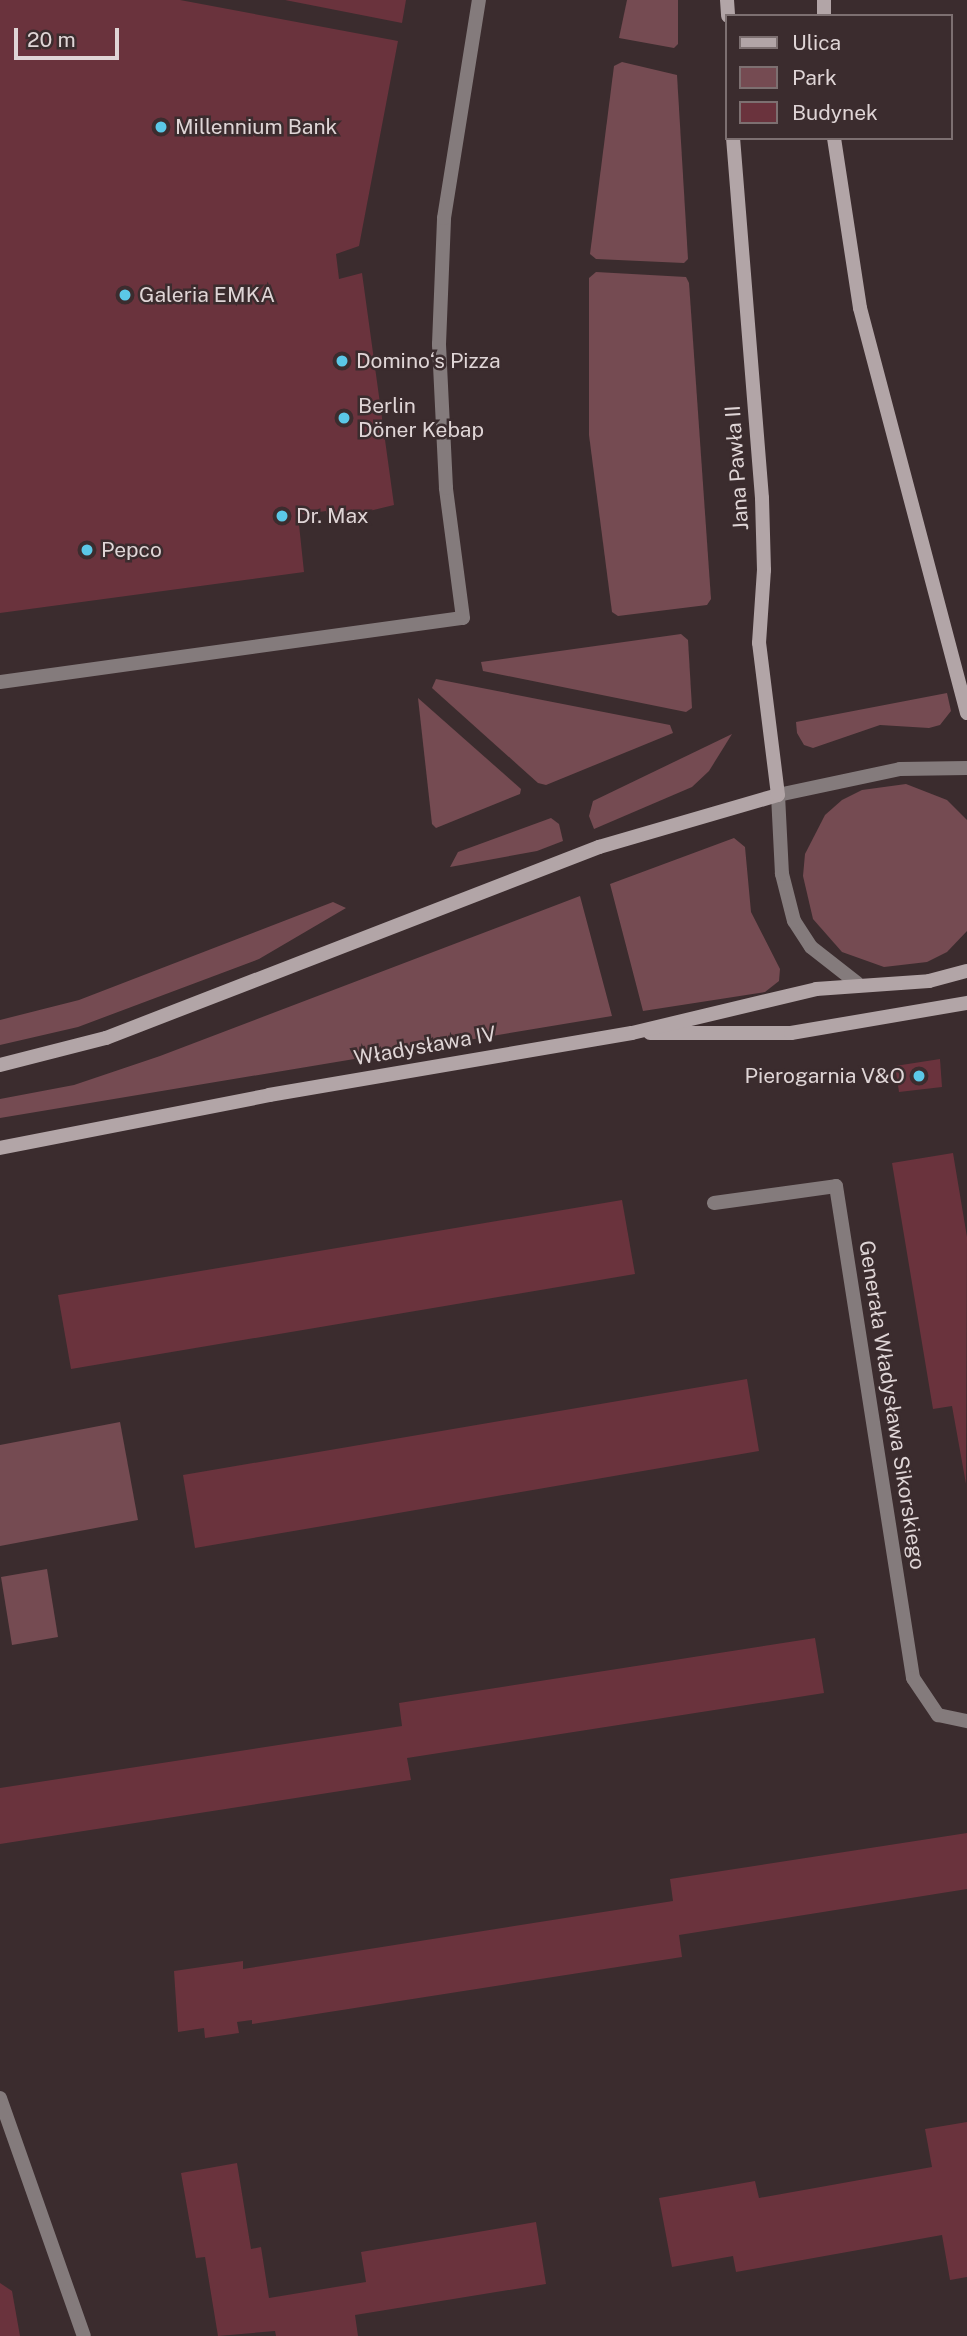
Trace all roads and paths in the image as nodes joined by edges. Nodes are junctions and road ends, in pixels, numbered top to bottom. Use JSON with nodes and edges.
{"nodes":[{"id":1,"x":479,"y":0,"type":"edge"},
{"id":2,"x":733,"y":140,"type":"edge"},
{"id":3,"x":834,"y":140,"type":"edge"},
{"id":4,"x":0,"y":682,"type":"edge"},
{"id":5,"x":967,"y":713,"type":"edge"},
{"id":6,"x":967,"y":768,"type":"edge"},
{"id":7,"x":778,"y":795,"type":"junction"},
{"id":8,"x":967,"y":971,"type":"edge"},
{"id":9,"x":857,"y":983,"type":"junction"},
{"id":10,"x":967,"y":1003,"type":"edge"},
{"id":11,"x":632,"y":1033,"type":"junction"},
{"id":12,"x":0,"y":1065,"type":"edge"},
{"id":13,"x":0,"y":1148,"type":"edge"},
{"id":14,"x":714,"y":1203,"type":"dead end"},
{"id":15,"x":967,"y":1721,"type":"edge"},
{"id":16,"x":0,"y":2098,"type":"edge"},
{"id":17,"x":84,"y":2336,"type":"edge"}],
"edges":[{"from":1,"to":4,"type":"street"},
{"from":2,"to":7,"type":"main road","name":"Jana Pawła II"},
{"from":3,"to":5,"type":"main road"},
{"from":6,"to":7,"type":"street"},
{"from":7,"to":9,"type":"street"},
{"from":7,"to":12,"type":"main road"},
{"from":8,"to":9,"type":"main road","name":"Władysława IV"},
{"from":9,"to":11,"type":"main road","name":"Władysława IV"},
{"from":10,"to":11,"type":"main road"},
{"from":11,"to":13,"type":"main road","name":"Władysława IV"},
{"from":14,"to":15,"type":"street","name":"Generała Władysława Sikorskiego"},
{"from":16,"to":17,"type":"street"}]}
